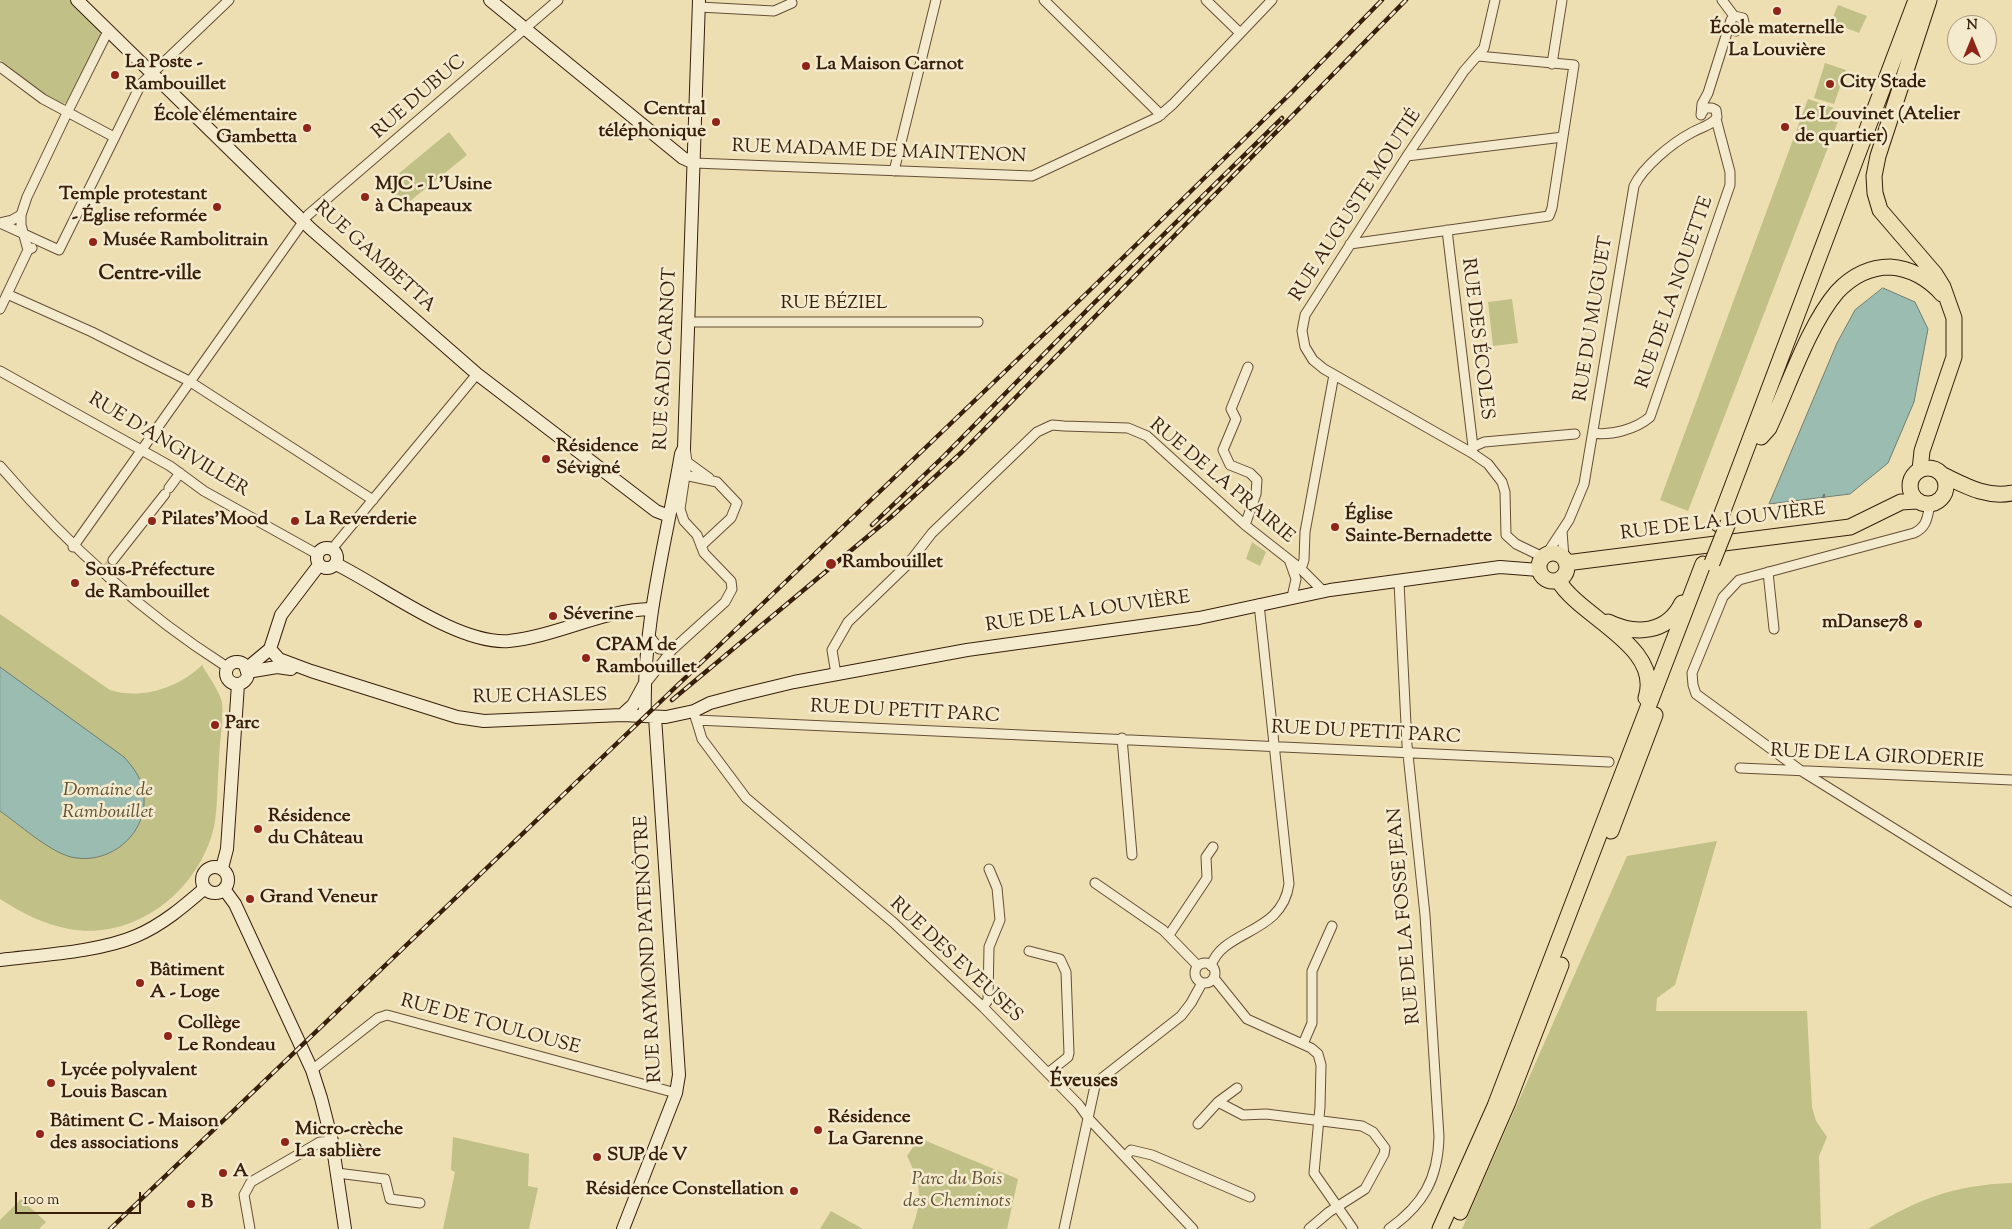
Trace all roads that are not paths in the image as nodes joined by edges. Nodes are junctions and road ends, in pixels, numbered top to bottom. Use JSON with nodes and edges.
{"nodes":[{"id":1,"x":77,"y":0,"type":"edge"},
{"id":2,"x":230,"y":0,"type":"edge"},
{"id":3,"x":490,"y":0,"type":"edge"},
{"id":4,"x":558,"y":0,"type":"edge"},
{"id":5,"x":936,"y":0,"type":"edge"},
{"id":6,"x":1044,"y":0,"type":"edge"},
{"id":7,"x":1206,"y":0,"type":"edge"},
{"id":8,"x":1272,"y":0,"type":"edge"},
{"id":9,"x":1495,"y":0,"type":"edge"},
{"id":10,"x":1562,"y":0,"type":"edge"},
{"id":11,"x":1722,"y":0,"type":"edge"},
{"id":12,"x":1916,"y":0,"type":"edge"},
{"id":13,"x":1924,"y":0,"type":"edge"},
{"id":14,"x":1929,"y":0,"type":"edge"},
{"id":15,"x":792,"y":3,"type":"dead end"},
{"id":16,"x":699,"y":4,"type":"edge"},
{"id":17,"x":524,"y":29,"type":"junction"},
{"id":18,"x":108,"y":31,"type":"junction"},
{"id":19,"x":1240,"y":33,"type":"junction"},
{"id":20,"x":1478,"y":56,"type":"junction"},
{"id":21,"x":1552,"y":64,"type":"junction"},
{"id":22,"x":0,"y":67,"type":"edge"},
{"id":23,"x":152,"y":73,"type":"junction"},
{"id":24,"x":1708,"y":93,"type":"junction"},
{"id":25,"x":1712,"y":108,"type":"junction"},
{"id":26,"x":66,"y":112,"type":"junction"},
{"id":27,"x":1702,"y":114,"type":"junction"},
{"id":28,"x":1161,"y":115,"type":"junction"},
{"id":29,"x":1713,"y":121,"type":"junction"},
{"id":30,"x":1689,"y":134,"type":"junction"},
{"id":31,"x":114,"y":136,"type":"junction"},
{"id":32,"x":1563,"y":137,"type":"junction"},
{"id":33,"x":1407,"y":156,"type":"junction"},
{"id":34,"x":694,"y":164,"type":"junction"},
{"id":35,"x":894,"y":171,"type":"junction"},
{"id":36,"x":21,"y":215,"type":"junction"},
{"id":37,"x":304,"y":222,"type":"junction"},
{"id":38,"x":0,"y":223,"type":"edge"},
{"id":39,"x":1447,"y":230,"type":"junction"},
{"id":40,"x":24,"y":234,"type":"junction"},
{"id":41,"x":38,"y":240,"type":"junction"},
{"id":42,"x":1350,"y":244,"type":"junction"},
{"id":43,"x":28,"y":250,"type":"junction"},
{"id":44,"x":7,"y":294,"type":"junction"},
{"id":45,"x":1950,"y":303,"type":"junction"},
{"id":46,"x":0,"y":309,"type":"edge"},
{"id":47,"x":689,"y":322,"type":"junction"},
{"id":48,"x":978,"y":322,"type":"dead end"},
{"id":49,"x":1248,"y":367,"type":"dead end"},
{"id":50,"x":0,"y":371,"type":"edge"},
{"id":51,"x":477,"y":374,"type":"junction"},
{"id":52,"x":1336,"y":376,"type":"junction"},
{"id":53,"x":190,"y":382,"type":"junction"},
{"id":54,"x":1593,"y":432,"type":"junction"},
{"id":55,"x":1575,"y":434,"type":"dead end"},
{"id":56,"x":1761,"y":437,"type":"junction"},
{"id":57,"x":684,"y":448,"type":"junction"},
{"id":58,"x":143,"y":450,"type":"junction"},
{"id":59,"x":1472,"y":450,"type":"junction"},
{"id":60,"x":687,"y":462,"type":"junction"},
{"id":61,"x":0,"y":466,"type":"edge"},
{"id":62,"x":1932,"y":471,"type":"junction"},
{"id":63,"x":180,"y":473,"type":"junction"},
{"id":64,"x":682,"y":474,"type":"junction"},
{"id":65,"x":706,"y":478,"type":"junction"},
{"id":66,"x":1910,"y":484,"type":"junction"},
{"id":67,"x":683,"y":490,"type":"junction"},
{"id":68,"x":1978,"y":492,"type":"junction"},
{"id":69,"x":2012,"y":493,"type":"edge"},
{"id":70,"x":1944,"y":496,"type":"junction"},
{"id":71,"x":373,"y":500,"type":"junction"},
{"id":72,"x":1923,"y":503,"type":"junction"},
{"id":73,"x":673,"y":510,"type":"junction"},
{"id":74,"x":1880,"y":511,"type":"junction"},
{"id":75,"x":684,"y":521,"type":"junction"},
{"id":76,"x":1723,"y":524,"type":"junction"},
{"id":77,"x":1245,"y":525,"type":"junction"},
{"id":78,"x":1562,"y":530,"type":"junction"},
{"id":79,"x":666,"y":536,"type":"junction"},
{"id":80,"x":701,"y":546,"type":"junction"},
{"id":81,"x":73,"y":547,"type":"junction"},
{"id":82,"x":332,"y":549,"type":"junction"},
{"id":83,"x":318,"y":560,"type":"junction"},
{"id":84,"x":1542,"y":561,"type":"junction"},
{"id":85,"x":1565,"y":561,"type":"junction"},
{"id":86,"x":1290,"y":562,"type":"junction"},
{"id":87,"x":336,"y":564,"type":"junction"},
{"id":88,"x":1707,"y":564,"type":"junction"},
{"id":89,"x":108,"y":567,"type":"junction"},
{"id":90,"x":1301,"y":569,"type":"junction"},
{"id":91,"x":1768,"y":572,"type":"junction"},
{"id":92,"x":1558,"y":580,"type":"junction"},
{"id":93,"x":1399,"y":582,"type":"junction"},
{"id":94,"x":1694,"y":586,"type":"junction"},
{"id":95,"x":1323,"y":591,"type":"junction"},
{"id":96,"x":1292,"y":597,"type":"junction"},
{"id":97,"x":1258,"y":604,"type":"junction"},
{"id":98,"x":651,"y":608,"type":"junction"},
{"id":99,"x":1590,"y":614,"type":"junction"},
{"id":100,"x":1774,"y":629,"type":"dead end"},
{"id":101,"x":648,"y":633,"type":"junction"},
{"id":102,"x":270,"y":650,"type":"junction"},
{"id":103,"x":672,"y":650,"type":"junction"},
{"id":104,"x":226,"y":666,"type":"junction"},
{"id":105,"x":247,"y":670,"type":"junction"},
{"id":106,"x":311,"y":671,"type":"junction"},
{"id":107,"x":836,"y":674,"type":"junction"},
{"id":108,"x":238,"y":684,"type":"junction"},
{"id":109,"x":644,"y":685,"type":"junction"},
{"id":110,"x":622,"y":715,"type":"junction"},
{"id":111,"x":698,"y":716,"type":"junction"},
{"id":112,"x":650,"y":717,"type":"junction"},
{"id":113,"x":706,"y":720,"type":"junction"},
{"id":114,"x":1638,"y":730,"type":"junction"},
{"id":115,"x":1122,"y":738,"type":"junction"},
{"id":116,"x":1275,"y":745,"type":"junction"},
{"id":117,"x":1408,"y":753,"type":"junction"},
{"id":118,"x":1609,"y":762,"type":"dead end"},
{"id":119,"x":1740,"y":768,"type":"dead end"},
{"id":120,"x":1800,"y":770,"type":"junction"},
{"id":121,"x":2012,"y":780,"type":"edge"},
{"id":122,"x":1213,"y":847,"type":"dead end"},
{"id":123,"x":1132,"y":854,"type":"dead end"},
{"id":124,"x":222,"y":868,"type":"junction"},
{"id":125,"x":989,"y":869,"type":"dead end"},
{"id":126,"x":1095,"y":883,"type":"dead end"},
{"id":127,"x":204,"y":888,"type":"junction"},
{"id":128,"x":224,"y":889,"type":"junction"},
{"id":129,"x":2012,"y":902,"type":"edge"},
{"id":130,"x":1332,"y":926,"type":"dead end"},
{"id":131,"x":1169,"y":935,"type":"junction"},
{"id":132,"x":1028,"y":951,"type":"dead end"},
{"id":133,"x":0,"y":960,"type":"edge"},
{"id":134,"x":1198,"y":966,"type":"junction"},
{"id":135,"x":1211,"y":966,"type":"junction"},
{"id":136,"x":1214,"y":978,"type":"junction"},
{"id":137,"x":1202,"y":983,"type":"junction"},
{"id":138,"x":983,"y":1007,"type":"junction"},
{"id":139,"x":1303,"y":1044,"type":"junction"},
{"id":140,"x":312,"y":1070,"type":"junction"},
{"id":141,"x":1048,"y":1074,"type":"junction"},
{"id":142,"x":1237,"y":1088,"type":"dead end"},
{"id":143,"x":676,"y":1092,"type":"junction"},
{"id":144,"x":1218,"y":1102,"type":"junction"},
{"id":145,"x":1089,"y":1119,"type":"junction"},
{"id":146,"x":1319,"y":1120,"type":"junction"},
{"id":147,"x":1198,"y":1124,"type":"dead end"},
{"id":148,"x":332,"y":1141,"type":"junction"},
{"id":149,"x":1125,"y":1156,"type":"junction"},
{"id":150,"x":337,"y":1173,"type":"junction"},
{"id":151,"x":1460,"y":1186,"type":"junction"},
{"id":152,"x":1250,"y":1197,"type":"dead end"},
{"id":153,"x":420,"y":1203,"type":"dead end"},
{"id":154,"x":1337,"y":1206,"type":"junction"},
{"id":155,"x":250,"y":1229,"type":"edge"},
{"id":156,"x":345,"y":1229,"type":"edge"},
{"id":157,"x":623,"y":1229,"type":"edge"},
{"id":158,"x":1064,"y":1229,"type":"edge"},
{"id":159,"x":1193,"y":1229,"type":"edge"},
{"id":160,"x":1309,"y":1229,"type":"edge"},
{"id":161,"x":1353,"y":1229,"type":"edge"},
{"id":162,"x":1389,"y":1229,"type":"edge"},
{"id":163,"x":1435,"y":1229,"type":"edge"},
{"id":164,"x":1440,"y":1229,"type":"edge"},
{"id":165,"x":1451,"y":1229,"type":"edge"}],
"edges":[{"from":1,"to":18,"type":"main road","name":"RUE GAMBETTA"},
{"from":2,"to":23,"type":"street"},
{"from":3,"to":17,"type":"main road"},
{"from":4,"to":17,"type":"street","name":"RUE DUBUC"},
{"from":5,"to":35,"type":"street"},
{"from":6,"to":28,"type":"street"},
{"from":7,"to":19,"type":"street"},
{"from":8,"to":19,"type":"street","name":"RUE MADAME DE MAINTENON"},
{"from":9,"to":20,"type":"street","name":"RUE AUGUSTE MOUTIÉ"},
{"from":10,"to":21,"type":"street"},
{"from":11,"to":24,"type":"street","name":"RUE DU MUGUET"},
{"from":12,"to":76,"type":"main road"},
{"from":13,"to":56,"type":"main road"},
{"from":14,"to":45,"type":"main road"},
{"from":15,"to":16,"type":"street"},
{"from":16,"to":34,"type":"main road","name":"RUE SADI CARNOT"},
{"from":17,"to":34,"type":"main road"},
{"from":17,"to":37,"type":"street","name":"RUE DUBUC"},
{"from":18,"to":23,"type":"main road","name":"RUE GAMBETTA"},
{"from":18,"to":26,"type":"street"},
{"from":19,"to":28,"type":"street","name":"RUE MADAME DE MAINTENON"},
{"from":20,"to":21,"type":"street"},
{"from":20,"to":33,"type":"street","name":"RUE AUGUSTE MOUTIÉ"},
{"from":21,"to":32,"type":"street"},
{"from":22,"to":26,"type":"street"},
{"from":23,"to":31,"type":"street"},
{"from":23,"to":37,"type":"main road","name":"RUE GAMBETTA"},
{"from":24,"to":25,"type":"street"},
{"from":24,"to":27,"type":"street","name":"RUE DU MUGUET"},
{"from":25,"to":27,"type":"street"},
{"from":25,"to":29,"type":"street"},
{"from":26,"to":31,"type":"street"},
{"from":26,"to":36,"type":"street"},
{"from":27,"to":29,"type":"street"},
{"from":27,"to":30,"type":"street","name":"RUE DU MUGUET"},
{"from":28,"to":35,"type":"street","name":"RUE MADAME DE MAINTENON"},
{"from":29,"to":30,"type":"street","name":"RUE DU MUGUET"},
{"from":29,"to":54,"type":"street","name":"RUE DE LA NOUETTE"},
{"from":30,"to":54,"type":"street","name":"RUE DU MUGUET"},
{"from":31,"to":41,"type":"street"},
{"from":32,"to":33,"type":"street"},
{"from":32,"to":39,"type":"street"},
{"from":33,"to":42,"type":"street","name":"RUE AUGUSTE MOUTIÉ"},
{"from":34,"to":35,"type":"street","name":"RUE MADAME DE MAINTENON"},
{"from":34,"to":47,"type":"main road","name":"RUE SADI CARNOT"},
{"from":36,"to":38,"type":"street"},
{"from":36,"to":40,"type":"street"},
{"from":37,"to":51,"type":"main road","name":"RUE GAMBETTA"},
{"from":37,"to":53,"type":"street","name":"RUE DUBUC"},
{"from":38,"to":40,"type":"street"},
{"from":39,"to":42,"type":"street"},
{"from":39,"to":59,"type":"street","name":"RUE DES ÉCOLES"},
{"from":40,"to":41,"type":"street"},
{"from":40,"to":43,"type":"street"},
{"from":41,"to":43,"type":"street"},
{"from":42,"to":52,"type":"street","name":"RUE AUGUSTE MOUTIÉ"},
{"from":43,"to":44,"type":"street"},
{"from":44,"to":46,"type":"street"},
{"from":44,"to":53,"type":"street"},
{"from":45,"to":56,"type":"main road"},
{"from":45,"to":62,"type":"main road"},
{"from":47,"to":48,"type":"street","name":"RUE BÉZIEL"},
{"from":47,"to":57,"type":"main road","name":"RUE SADI CARNOT"},
{"from":49,"to":77,"type":"street"},
{"from":50,"to":58,"type":"street","name":"RUE D'ANGIVILLER"},
{"from":51,"to":71,"type":"street"},
{"from":51,"to":73,"type":"main road","name":"RUE GAMBETTA"},
{"from":52,"to":59,"type":"street","name":"RUE AUGUSTE MOUTIÉ"},
{"from":52,"to":90,"type":"street"},
{"from":53,"to":58,"type":"street","name":"RUE DUBUC"},
{"from":53,"to":71,"type":"street"},
{"from":54,"to":78,"type":"street","name":"RUE DU MUGUET"},
{"from":55,"to":59,"type":"street"},
{"from":56,"to":76,"type":"main road"},
{"from":57,"to":60,"type":"street"},
{"from":57,"to":64,"type":"main road","name":"RUE SADI CARNOT"},
{"from":58,"to":63,"type":"street","name":"RUE D'ANGIVILLER"},
{"from":58,"to":81,"type":"street","name":"RUE DUBUC"},
{"from":59,"to":84,"type":"street","name":"RUE AUGUSTE MOUTIÉ"},
{"from":60,"to":64,"type":"street"},
{"from":60,"to":65,"type":"street"},
{"from":61,"to":81,"type":"street"},
{"from":62,"to":66,"type":"main road"},
{"from":62,"to":68,"type":"main road"},
{"from":62,"to":70,"type":"main road"},
{"from":63,"to":83,"type":"street","name":"RUE D'ANGIVILLER"},
{"from":63,"to":89,"type":"street"},
{"from":64,"to":65,"type":"street"},
{"from":64,"to":67,"type":"street"},
{"from":64,"to":73,"type":"main road","name":"RUE SADI CARNOT"},
{"from":65,"to":67,"type":"street"},
{"from":65,"to":80,"type":"street"},
{"from":66,"to":72,"type":"main road"},
{"from":66,"to":74,"type":"main road","name":"RUE DE LA LOUVIÈRE"},
{"from":67,"to":73,"type":"street"},
{"from":68,"to":69,"type":"main road"},
{"from":68,"to":70,"type":"main road"},
{"from":70,"to":72,"type":"main road"},
{"from":71,"to":82,"type":"street"},
{"from":72,"to":74,"type":"main road","name":"RUE DE LA LOUVIÈRE"},
{"from":72,"to":91,"type":"street"},
{"from":73,"to":75,"type":"street"},
{"from":73,"to":79,"type":"main road","name":"RUE SADI CARNOT"},
{"from":74,"to":85,"type":"main road","name":"RUE DE LA LOUVIÈRE"},
{"from":75,"to":79,"type":"street"},
{"from":75,"to":80,"type":"street"},
{"from":76,"to":88,"type":"main road","bridge":true},
{"from":77,"to":86,"type":"street","name":"RUE DE LA PRAIRIE"},
{"from":77,"to":107,"type":"street","name":"RUE DE LA PRAIRIE"},
{"from":78,"to":84,"type":"street","name":"RUE DU MUGUET"},
{"from":78,"to":85,"type":"street","name":"RUE DU MUGUET"},
{"from":79,"to":98,"type":"main road","name":"RUE SADI CARNOT"},
{"from":80,"to":103,"type":"street"},
{"from":81,"to":89,"type":"street"},
{"from":82,"to":83,"type":"main road"},
{"from":82,"to":87,"type":"main road"},
{"from":83,"to":87,"type":"main road"},
{"from":83,"to":102,"type":"main road"},
{"from":84,"to":85,"type":"main road"},
{"from":84,"to":92,"type":"main road"},
{"from":84,"to":93,"type":"main road","name":"RUE DE LA LOUVIÈRE"},
{"from":85,"to":92,"type":"main road"},
{"from":86,"to":90,"type":"street","name":"RUE DE LA PRAIRIE"},
{"from":86,"to":96,"type":"street","name":"RUE DE LA PRAIRIE"},
{"from":87,"to":98,"type":"main road"},
{"from":88,"to":94,"type":"main road"},
{"from":88,"to":165,"type":"main road"},
{"from":89,"to":104,"type":"street"},
{"from":90,"to":95,"type":"street","name":"RUE DE LA PRAIRIE"},
{"from":91,"to":100,"type":"street"},
{"from":91,"to":120,"type":"street"},
{"from":92,"to":99,"type":"main road"},
{"from":93,"to":95,"type":"main road","name":"RUE DE LA LOUVIÈRE"},
{"from":93,"to":117,"type":"street","name":"RUE DE LA FOSSE JEAN"},
{"from":94,"to":99,"type":"main road"},
{"from":94,"to":114,"type":"main road"},
{"from":95,"to":96,"type":"main road","name":"RUE DE LA LOUVIÈRE"},
{"from":96,"to":97,"type":"main road","name":"RUE DE LA LOUVIÈRE"},
{"from":97,"to":107,"type":"main road","name":"RUE DE LA LOUVIÈRE"},
{"from":97,"to":116,"type":"street"},
{"from":98,"to":101,"type":"main road","name":"RUE SADI CARNOT"},
{"from":99,"to":114,"type":"main road"},
{"from":101,"to":103,"type":"street"},
{"from":101,"to":109,"type":"main road","name":"RUE SADI CARNOT"},
{"from":102,"to":105,"type":"main road"},
{"from":102,"to":106,"type":"main road"},
{"from":103,"to":109,"type":"street"},
{"from":104,"to":105,"type":"main road"},
{"from":104,"to":108,"type":"main road"},
{"from":105,"to":106,"type":"main road"},
{"from":105,"to":108,"type":"main road"},
{"from":106,"to":110,"type":"main road","name":"RUE CHASLES"},
{"from":107,"to":111,"type":"main road","name":"RUE DE LA LOUVIÈRE"},
{"from":108,"to":124,"type":"main road"},
{"from":109,"to":110,"type":"main road"},
{"from":109,"to":112,"type":"main road","name":"RUE SADI CARNOT"},
{"from":110,"to":112,"type":"main road","name":"RUE CHASLES"},
{"from":111,"to":112,"type":"main road","name":"RUE DE LA LOUVIÈRE"},
{"from":111,"to":113,"type":"street"},
{"from":111,"to":113,"type":"street","name":"RUE DU PETIT PARC"},
{"from":111,"to":138,"type":"street","name":"RUE DES EVEUSES"},
{"from":112,"to":143,"type":"main road","name":"RUE RAYMOND PATENÔTRE"},
{"from":113,"to":115,"type":"street","name":"RUE DU PETIT PARC"},
{"from":114,"to":151,"type":"main road"},
{"from":115,"to":116,"type":"street","name":"RUE DU PETIT PARC"},
{"from":115,"to":123,"type":"street"},
{"from":116,"to":117,"type":"street","name":"RUE DU PETIT PARC"},
{"from":116,"to":135,"type":"street"},
{"from":117,"to":118,"type":"street","name":"RUE DU PETIT PARC"},
{"from":117,"to":162,"type":"street","name":"RUE DE LA FOSSE JEAN"},
{"from":119,"to":120,"type":"street","name":"RUE DE LA GIRODERIE"},
{"from":120,"to":121,"type":"street","name":"RUE DE LA GIRODERIE"},
{"from":120,"to":129,"type":"street"},
{"from":122,"to":131,"type":"street"},
{"from":124,"to":127,"type":"main road"},
{"from":124,"to":128,"type":"main road"},
{"from":125,"to":138,"type":"street"},
{"from":126,"to":131,"type":"street"},
{"from":127,"to":128,"type":"main road"},
{"from":127,"to":133,"type":"main road"},
{"from":128,"to":140,"type":"main road"},
{"from":130,"to":139,"type":"street"},
{"from":131,"to":134,"type":"street"},
{"from":132,"to":141,"type":"street"},
{"from":134,"to":135,"type":"street"},
{"from":134,"to":137,"type":"street"},
{"from":135,"to":136,"type":"street"},
{"from":136,"to":137,"type":"street"},
{"from":136,"to":139,"type":"street"},
{"from":137,"to":145,"type":"street"},
{"from":138,"to":141,"type":"street","name":"RUE DES EVEUSES"},
{"from":139,"to":146,"type":"street"},
{"from":140,"to":143,"type":"street","name":"RUE DE TOULOUSE"},
{"from":140,"to":148,"type":"main road"},
{"from":141,"to":145,"type":"street","name":"RUE DES EVEUSES"},
{"from":142,"to":144,"type":"street"},
{"from":143,"to":157,"type":"main road","name":"RUE RAYMOND PATENÔTRE"},
{"from":144,"to":146,"type":"street"},
{"from":144,"to":147,"type":"street"},
{"from":145,"to":149,"type":"street","name":"RUE DES EVEUSES"},
{"from":145,"to":158,"type":"street"},
{"from":146,"to":154,"type":"street"},
{"from":146,"to":154,"type":"street"},
{"from":148,"to":150,"type":"main road"},
{"from":148,"to":155,"type":"street"},
{"from":149,"to":152,"type":"street"},
{"from":149,"to":159,"type":"street","name":"RUE DES EVEUSES"},
{"from":150,"to":153,"type":"street"},
{"from":150,"to":156,"type":"main road"},
{"from":151,"to":163,"type":"main road"},
{"from":151,"to":164,"type":"main road"},
{"from":154,"to":160,"type":"street"},
{"from":154,"to":161,"type":"street"}]}
